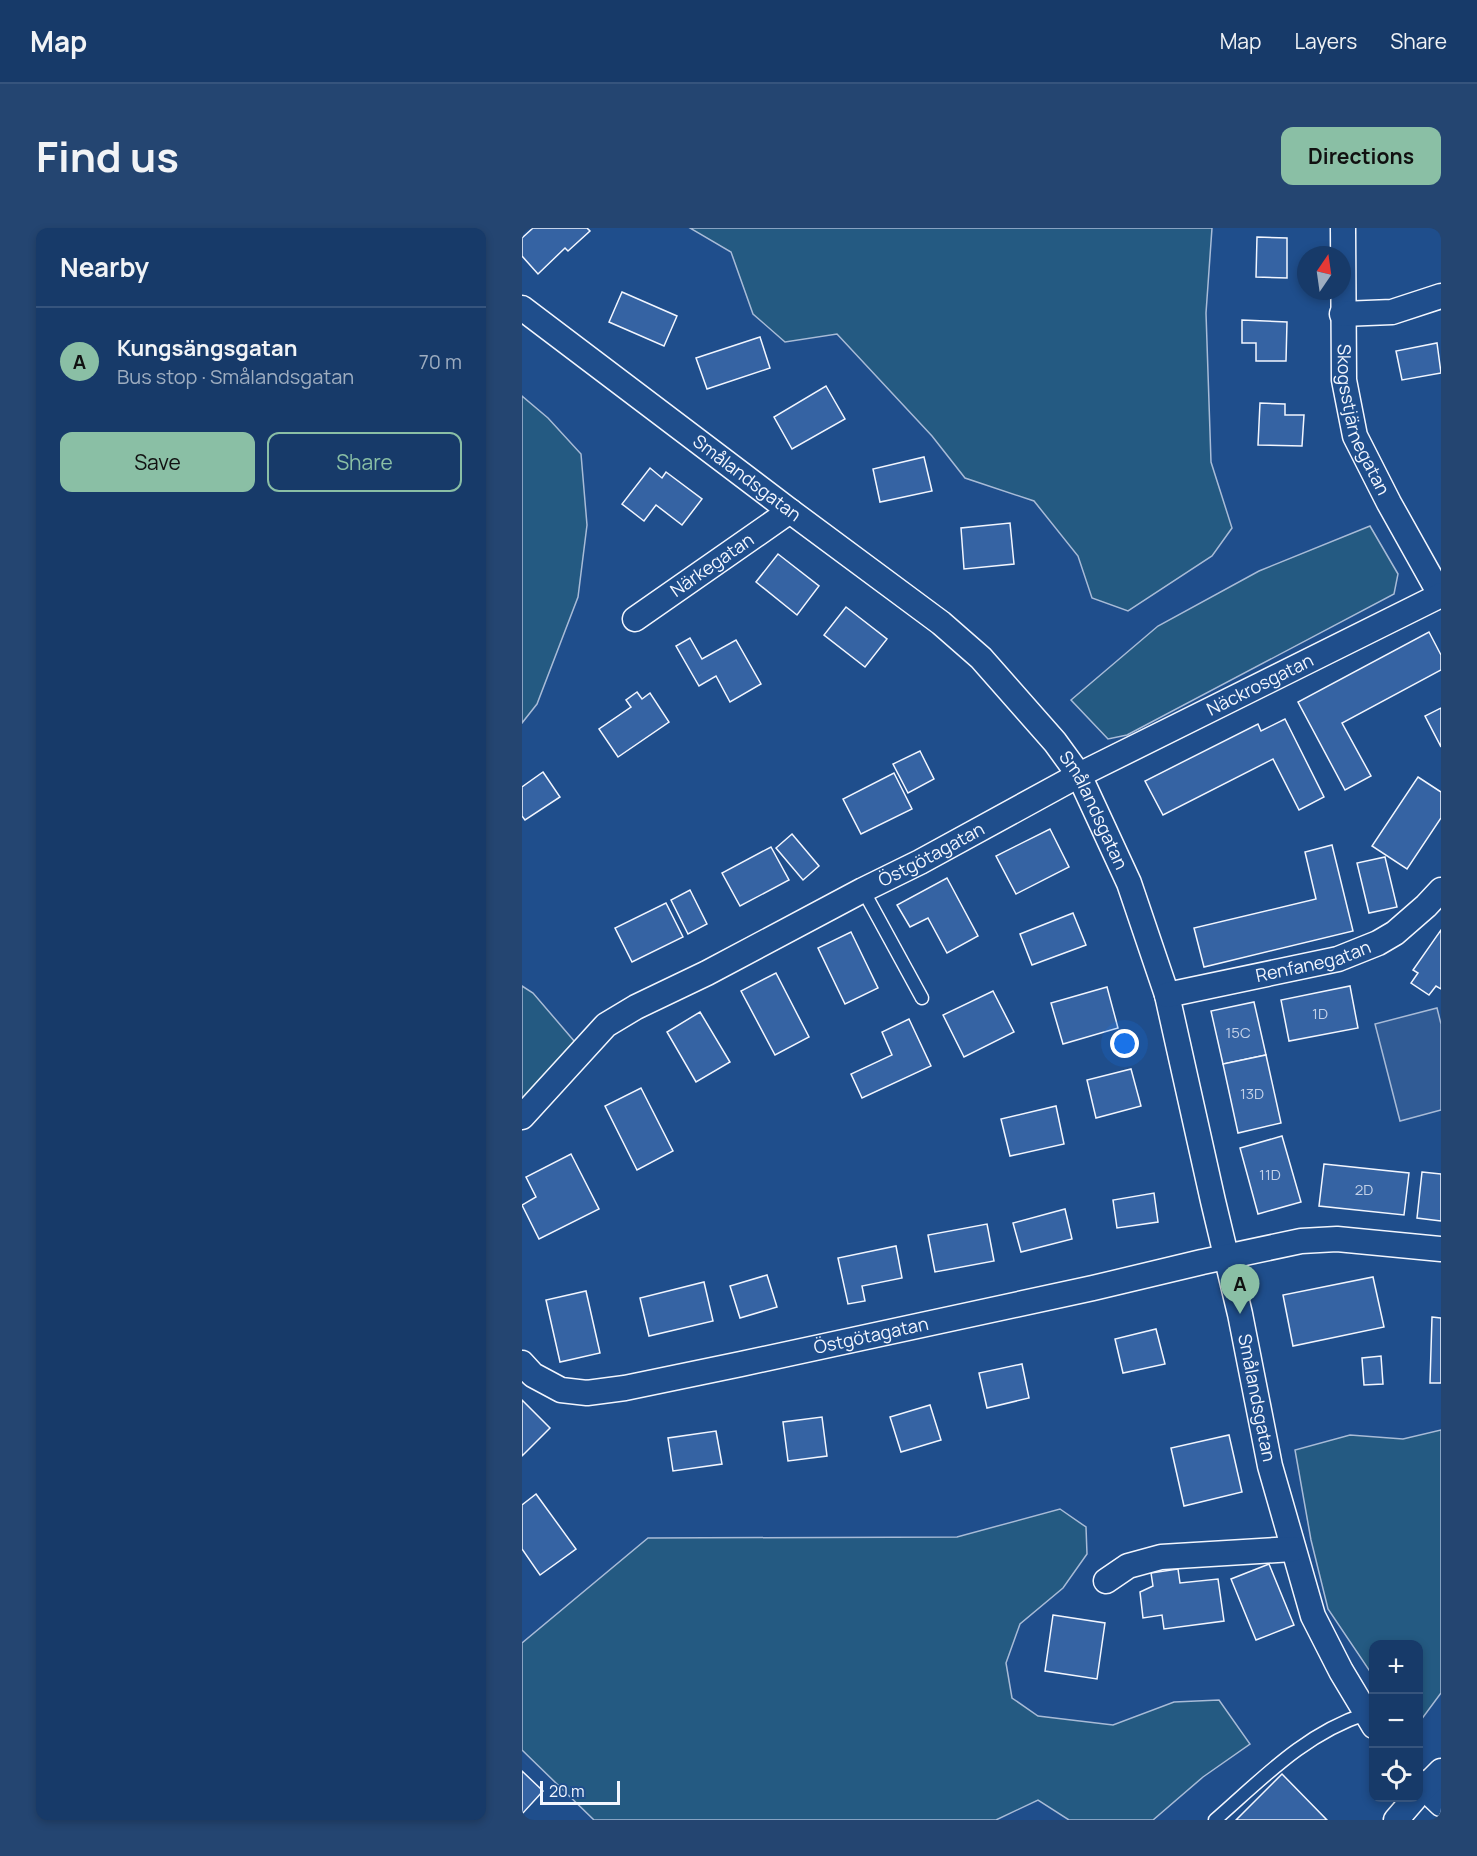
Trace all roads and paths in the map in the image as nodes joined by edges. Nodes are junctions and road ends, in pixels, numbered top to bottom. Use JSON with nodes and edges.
{"nodes":[{"id":1,"x":1342,"y":228,"type":"edge"},
{"id":2,"x":1441,"y":296,"type":"edge"},
{"id":3,"x":522,"y":308,"type":"edge"},
{"id":4,"x":1342,"y":314,"type":"junction"},
{"id":5,"x":790,"y":511,"type":"junction"},
{"id":6,"x":1441,"y":595,"type":"edge"},
{"id":7,"x":635,"y":619,"type":"dead end"},
{"id":8,"x":1079,"y":775,"type":"junction"},
{"id":9,"x":863,"y":890,"type":"junction"},
{"id":10,"x":1441,"y":890,"type":"edge"},
{"id":11,"x":1167,"y":995,"type":"junction"},
{"id":12,"x":921,"y":998,"type":"dead end"},
{"id":13,"x":522,"y":1117,"type":"edge"},
{"id":14,"x":1441,"y":1249,"type":"edge"},
{"id":15,"x":1227,"y":1257,"type":"junction"},
{"id":16,"x":522,"y":1363,"type":"edge"},
{"id":17,"x":1293,"y":1549,"type":"junction"},
{"id":18,"x":1106,"y":1581,"type":"dead end"},
{"id":19,"x":1369,"y":1720,"type":"edge"},
{"id":20,"x":1424,"y":1786,"type":"edge"},
{"id":21,"x":1441,"y":1804,"type":"edge"},
{"id":22,"x":1215,"y":1820,"type":"edge"},
{"id":23,"x":1396,"y":1820,"type":"edge"}],
"edges":[{"from":1,"to":4,"type":"street","name":"Skogsstjärnegatan"},
{"from":2,"to":4,"type":"street"},
{"from":3,"to":5,"type":"street","name":"Smålandsgatan"},
{"from":4,"to":6,"type":"street","name":"Skogsstjärnegatan"},
{"from":5,"to":7,"type":"street","name":"Närkegatan"},
{"from":5,"to":8,"type":"street","name":"Smålandsgatan"},
{"from":6,"to":8,"type":"street","name":"Näckrosgatan"},
{"from":8,"to":9,"type":"street","name":"Östgötagatan"},
{"from":8,"to":11,"type":"street","name":"Smålandsgatan"},
{"from":9,"to":12,"type":"lane"},
{"from":9,"to":13,"type":"street","name":"Östgötagatan"},
{"from":10,"to":11,"type":"street","name":"Renfanegatan"},
{"from":11,"to":15,"type":"street","name":"Smålandsgatan"},
{"from":14,"to":15,"type":"street","name":"Östgötagatan"},
{"from":15,"to":16,"type":"street","name":"Östgötagatan"},
{"from":15,"to":17,"type":"street","name":"Smålandsgatan"},
{"from":17,"to":18,"type":"street"},
{"from":17,"to":19,"type":"street","name":"Smålandsgatan"},
{"from":19,"to":22,"type":"lane"},
{"from":20,"to":21,"type":"street"},
{"from":20,"to":23,"type":"street"}]}
